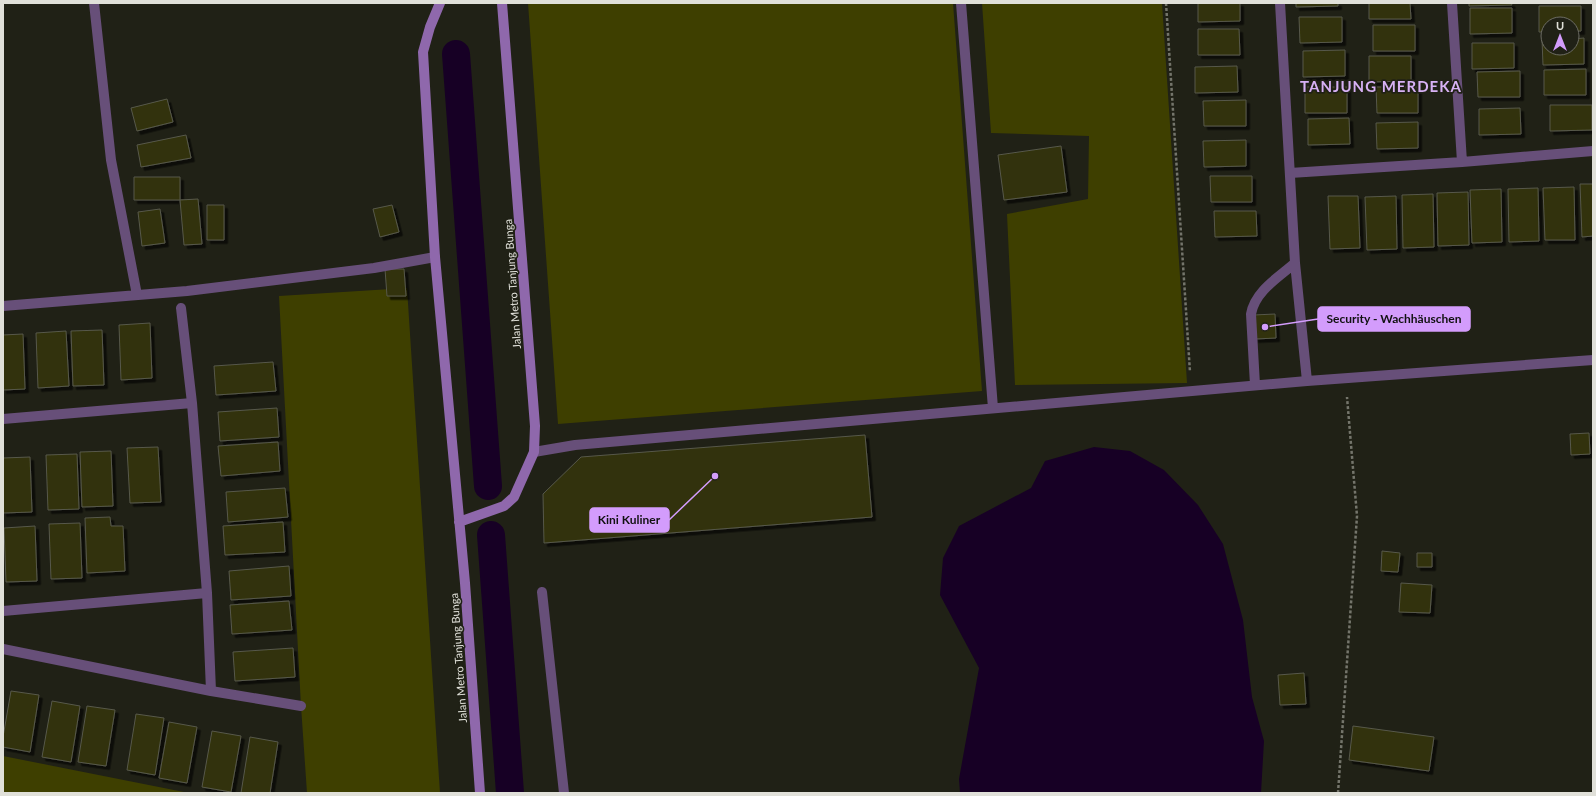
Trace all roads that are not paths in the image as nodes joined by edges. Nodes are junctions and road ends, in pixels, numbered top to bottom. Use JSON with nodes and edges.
{"nodes":[{"id":1,"x":94,"y":3,"type":"edge"},
{"id":2,"x":440,"y":3,"type":"edge"},
{"id":3,"x":502,"y":3,"type":"edge"},
{"id":4,"x":961,"y":3,"type":"edge"},
{"id":5,"x":1280,"y":3,"type":"edge"},
{"id":6,"x":1452,"y":3,"type":"edge"},
{"id":7,"x":1593,"y":151,"type":"edge"},
{"id":8,"x":1462,"y":162,"type":"junction"},
{"id":9,"x":1290,"y":173,"type":"junction"},
{"id":10,"x":435,"y":257,"type":"junction"},
{"id":11,"x":1295,"y":263,"type":"junction"},
{"id":12,"x":137,"y":295,"type":"junction"},
{"id":13,"x":3,"y":306,"type":"edge"},
{"id":14,"x":181,"y":308,"type":"dead end"},
{"id":15,"x":1593,"y":360,"type":"edge"},
{"id":16,"x":1307,"y":381,"type":"junction"},
{"id":17,"x":1255,"y":386,"type":"junction"},
{"id":18,"x":192,"y":403,"type":"junction"},
{"id":19,"x":994,"y":408,"type":"junction"},
{"id":20,"x":3,"y":419,"type":"edge"},
{"id":21,"x":534,"y":452,"type":"junction"},
{"id":22,"x":459,"y":522,"type":"junction"},
{"id":23,"x":542,"y":592,"type":"dead end"},
{"id":24,"x":207,"y":593,"type":"junction"},
{"id":25,"x":3,"y":611,"type":"edge"},
{"id":26,"x":3,"y":648,"type":"edge"},
{"id":27,"x":211,"y":690,"type":"junction"},
{"id":28,"x":300,"y":706,"type":"dead end"},
{"id":29,"x":480,"y":793,"type":"edge"},
{"id":30,"x":564,"y":793,"type":"edge"}],
"edges":[{"from":1,"to":12,"type":"street"},
{"from":2,"to":10,"type":"main road","name":"Jalan Metro Tanjung Bunga"},
{"from":3,"to":21,"type":"main road","name":"Jalan Metro Tanjung Bunga"},
{"from":4,"to":19,"type":"street"},
{"from":5,"to":9,"type":"street"},
{"from":6,"to":8,"type":"street"},
{"from":7,"to":8,"type":"street"},
{"from":8,"to":9,"type":"street"},
{"from":9,"to":11,"type":"street"},
{"from":10,"to":12,"type":"street"},
{"from":10,"to":22,"type":"main road","name":"Jalan Metro Tanjung Bunga"},
{"from":11,"to":16,"type":"street"},
{"from":11,"to":17,"type":"street"},
{"from":12,"to":13,"type":"street"},
{"from":14,"to":18,"type":"street"},
{"from":15,"to":16,"type":"street"},
{"from":16,"to":17,"type":"street"},
{"from":17,"to":19,"type":"street"},
{"from":18,"to":20,"type":"street"},
{"from":18,"to":24,"type":"street"},
{"from":19,"to":21,"type":"street"},
{"from":21,"to":22,"type":"main road","name":"Jalan Metro Tanjung Bunga"},
{"from":22,"to":29,"type":"main road","name":"Jalan Metro Tanjung Bunga"},
{"from":23,"to":30,"type":"street"},
{"from":24,"to":25,"type":"street"},
{"from":24,"to":27,"type":"street"},
{"from":26,"to":27,"type":"street"},
{"from":27,"to":28,"type":"street"}]}
